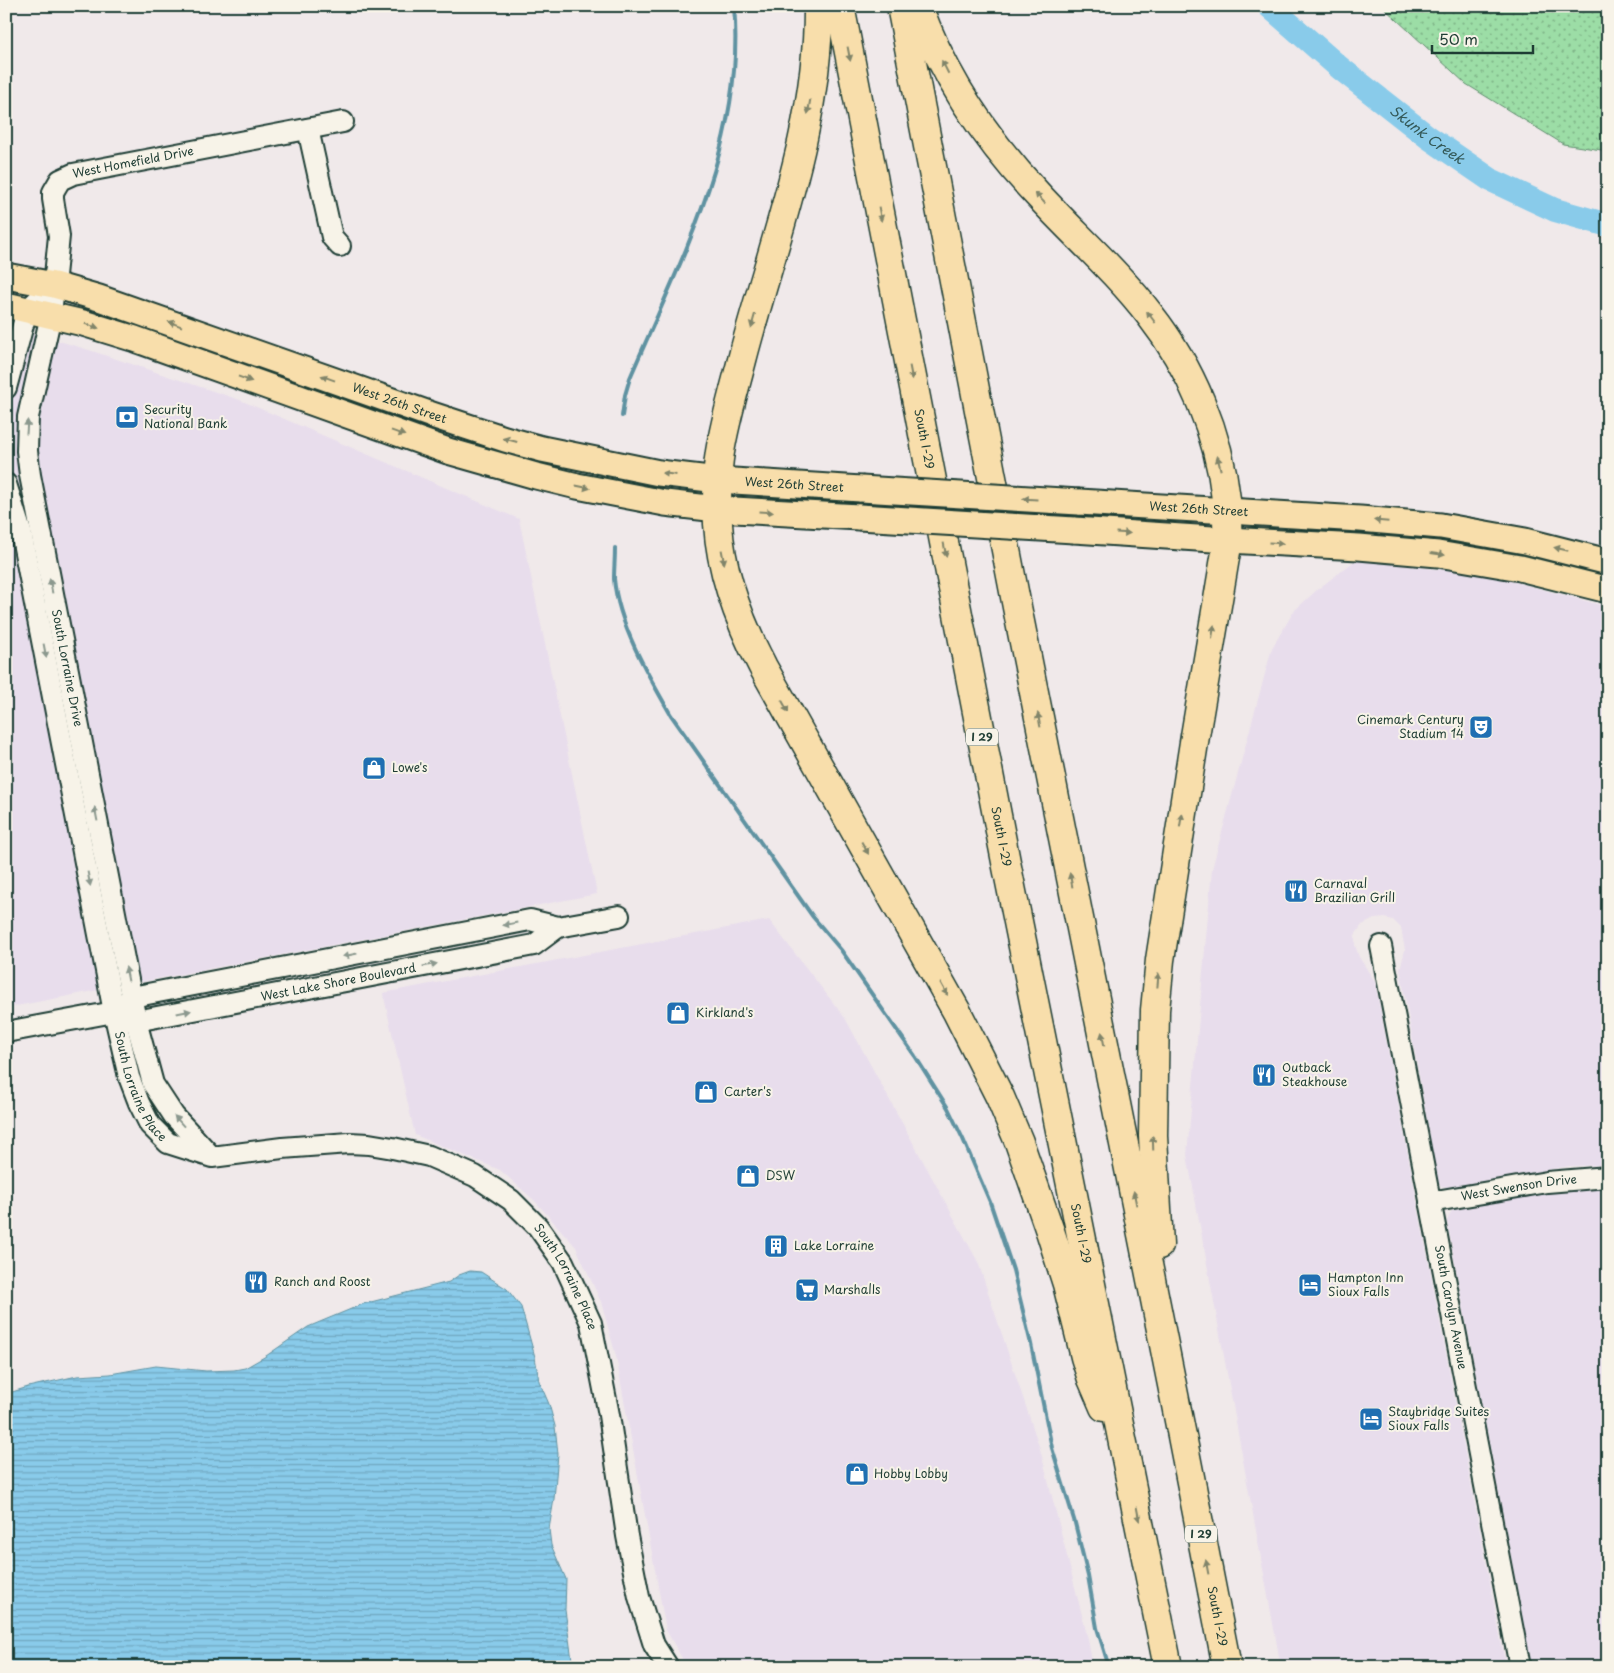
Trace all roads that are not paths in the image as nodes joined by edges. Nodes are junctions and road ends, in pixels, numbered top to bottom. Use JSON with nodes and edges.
{"nodes":[{"id":1,"x":818,"y":6,"type":"edge"},
{"id":2,"x":840,"y":6,"type":"edge"},
{"id":3,"x":900,"y":6,"type":"edge"},
{"id":4,"x":918,"y":6,"type":"edge"},
{"id":5,"x":343,"y":122,"type":"dead end"},
{"id":6,"x":308,"y":129,"type":"junction"},
{"id":7,"x":340,"y":246,"type":"dead end"},
{"id":8,"x":6,"y":276,"type":"edge"},
{"id":9,"x":54,"y":285,"type":"junction"},
{"id":10,"x":28,"y":310,"type":"edge"},
{"id":11,"x":6,"y":388,"type":"edge"},
{"id":12,"x":718,"y":480,"type":"junction"},
{"id":13,"x":6,"y":484,"type":"edge"},
{"id":14,"x":717,"y":509,"type":"junction"},
{"id":15,"x":1226,"y":511,"type":"junction"},
{"id":16,"x":1228,"y":540,"type":"junction"},
{"id":17,"x":1608,"y":562,"type":"edge"},
{"id":18,"x":1608,"y":590,"type":"edge"},
{"id":19,"x":619,"y":916,"type":"dead end"},
{"id":20,"x":558,"y":927,"type":"junction"},
{"id":21,"x":1381,"y":946,"type":"dead end"},
{"id":22,"x":132,"y":997,"type":"junction"},
{"id":23,"x":114,"y":1012,"type":"junction"},
{"id":24,"x":136,"y":1022,"type":"junction"},
{"id":25,"x":6,"y":1032,"type":"edge"},
{"id":26,"x":212,"y":1156,"type":"junction"},
{"id":27,"x":1608,"y":1177,"type":"edge"},
{"id":28,"x":1430,"y":1202,"type":"junction"},
{"id":29,"x":1176,"y":1400,"type":"junction"},
{"id":30,"x":1129,"y":1466,"type":"junction"},
{"id":31,"x":668,"y":1667,"type":"edge"},
{"id":32,"x":1168,"y":1667,"type":"edge"},
{"id":33,"x":1227,"y":1667,"type":"edge"},
{"id":34,"x":1520,"y":1667,"type":"edge"}],
"edges":[{"from":1,"to":12,"type":"highway","one_way":true},
{"from":2,"to":30,"type":"highway","name":"South I-29","number":"I 29","one_way":true},
{"from":29,"to":3,"type":"highway","name":"South I-29","number":"I 29","one_way":true},
{"from":15,"to":4,"type":"highway","one_way":true},
{"from":5,"to":6,"type":"street","name":"West Homefield Drive"},
{"from":6,"to":7,"type":"street"},
{"from":6,"to":9,"type":"street","name":"West Homefield Drive"},
{"from":8,"to":9,"type":"main road","name":"West 26th Street"},
{"from":9,"to":10,"type":"street"},
{"from":12,"to":9,"type":"main road","name":"West 26th Street","one_way":true},
{"from":10,"to":11,"type":"street"},
{"from":10,"to":14,"type":"main road","one_way":true},
{"from":22,"to":10,"type":"street","name":"South Lorraine Drive","one_way":true},
{"from":12,"to":14,"type":"highway"},
{"from":15,"to":12,"type":"main road","name":"West 26th Street","one_way":true,"bridge":true},
{"from":13,"to":23,"type":"street","name":"South Lorraine Drive","one_way":true},
{"from":14,"to":16,"type":"main road","one_way":true,"bridge":true},
{"from":14,"to":30,"type":"highway","one_way":true},
{"from":15,"to":16,"type":"highway"},
{"from":17,"to":15,"type":"main road","name":"West 26th Street","one_way":true},
{"from":16,"to":18,"type":"main road","one_way":true},
{"from":29,"to":16,"type":"highway","one_way":true},
{"from":19,"to":20,"type":"street","name":"West Lake Shore Boulevard"},
{"from":20,"to":22,"type":"street","name":"West Lake Shore Boulevard","one_way":true},
{"from":24,"to":20,"type":"street","name":"West Lake Shore Boulevard","one_way":true},
{"from":21,"to":28,"type":"street","name":"South Carolyn Avenue"},
{"from":22,"to":23,"type":"street","name":"West Lake Shore Boulevard"},
{"from":22,"to":24,"type":"street","name":"South Lorraine Drive"},
{"from":23,"to":24,"type":"street"},
{"from":23,"to":25,"type":"street","name":"West Lake Shore Boulevard"},
{"from":23,"to":26,"type":"street","name":"South Lorraine Place"},
{"from":26,"to":24,"type":"street","name":"South Lorraine Place","one_way":true},
{"from":26,"to":31,"type":"street","name":"South Lorraine Place"},
{"from":27,"to":28,"type":"street","name":"West Swenson Drive"},
{"from":28,"to":34,"type":"street","name":"South Carolyn Avenue"},
{"from":33,"to":29,"type":"highway","name":"South I-29","number":"I 29","one_way":true},
{"from":30,"to":32,"type":"highway","name":"South I-29","number":"I 29","one_way":true}]}
